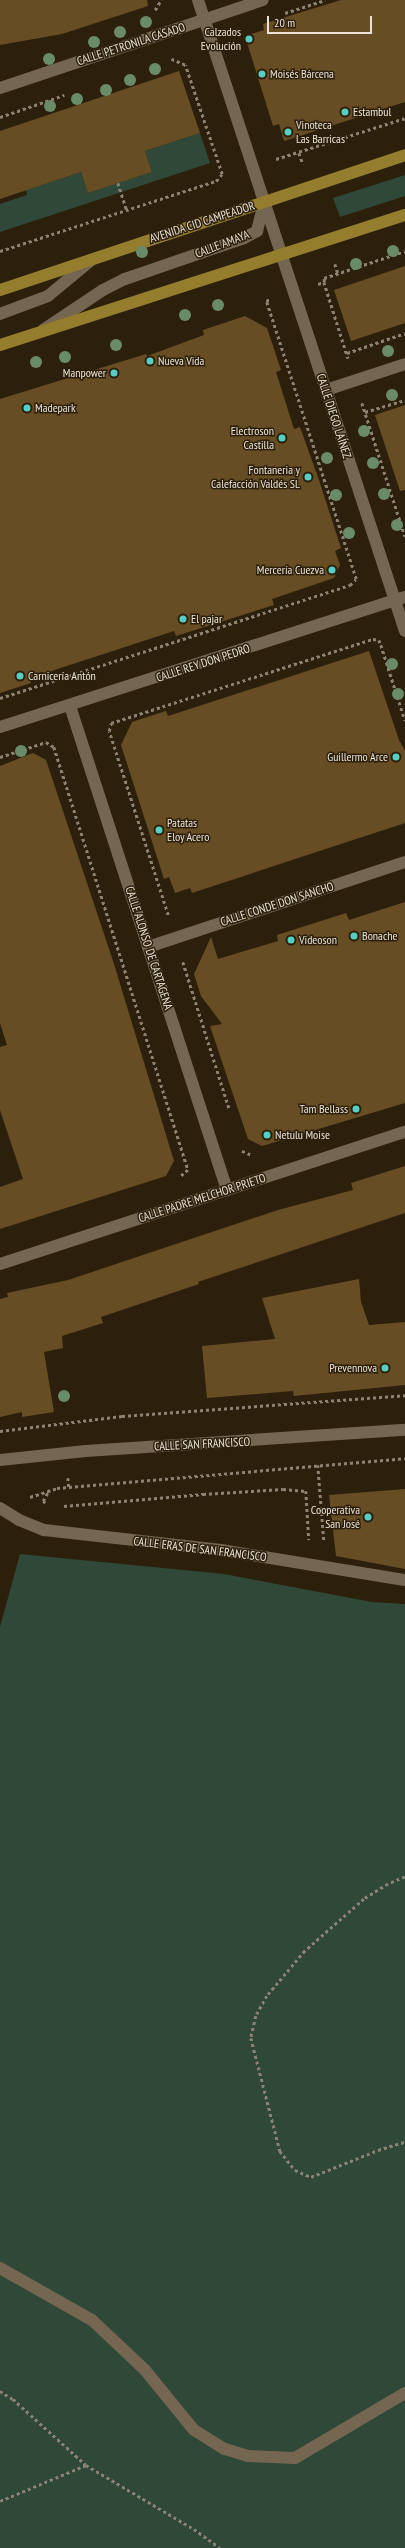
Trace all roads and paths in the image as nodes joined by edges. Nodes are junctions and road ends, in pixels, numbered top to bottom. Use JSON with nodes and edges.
{"nodes":[{"id":1,"x":198,"y":0,"type":"edge"},
{"id":2,"x":263,"y":0,"type":"edge"},
{"id":3,"x":204,"y":20,"type":"junction"},
{"id":4,"x":165,"y":61,"type":"dead end"},
{"id":5,"x":0,"y":88,"type":"edge"},
{"id":6,"x":68,"y":94,"type":"dead end"},
{"id":7,"x":0,"y":117,"type":"edge"},
{"id":8,"x":405,"y":118,"type":"edge"},
{"id":9,"x":405,"y":155,"type":"edge"},
{"id":10,"x":275,"y":158,"type":"dead end"},
{"id":11,"x":118,"y":183,"type":"dead end"},
{"id":12,"x":264,"y":202,"type":"junction"},
{"id":13,"x":127,"y":210,"type":"junction"},
{"id":14,"x":405,"y":215,"type":"edge"},
{"id":15,"x":0,"y":251,"type":"edge"},
{"id":16,"x":405,"y":251,"type":"edge"},
{"id":17,"x":282,"y":255,"type":"junction"},
{"id":18,"x":90,"y":260,"type":"junction"},
{"id":19,"x":324,"y":282,"type":"junction"},
{"id":20,"x":317,"y":284,"type":"dead end"},
{"id":21,"x":0,"y":290,"type":"edge"},
{"id":22,"x":266,"y":301,"type":"dead end"},
{"id":23,"x":0,"y":314,"type":"edge"},
{"id":24,"x":405,"y":333,"type":"edge"},
{"id":25,"x":37,"y":334,"type":"junction"},
{"id":26,"x":0,"y":346,"type":"edge"},
{"id":27,"x":405,"y":364,"type":"edge"},
{"id":28,"x":326,"y":390,"type":"junction"},
{"id":29,"x":361,"y":399,"type":"dead end"},
{"id":30,"x":405,"y":400,"type":"edge"},
{"id":31,"x":365,"y":412,"type":"junction"},
{"id":32,"x":405,"y":536,"type":"edge"},
{"id":33,"x":400,"y":599,"type":"edge"},
{"id":34,"x":405,"y":631,"type":"edge"},
{"id":35,"x":0,"y":698,"type":"edge"},
{"id":36,"x":70,"y":706,"type":"junction"},
{"id":37,"x":405,"y":720,"type":"edge"},
{"id":38,"x":0,"y":727,"type":"edge"},
{"id":39,"x":0,"y":757,"type":"edge"},
{"id":40,"x":405,"y":862,"type":"edge"},
{"id":41,"x":168,"y":915,"type":"dead end"},
{"id":42,"x":148,"y":947,"type":"junction"},
{"id":43,"x":182,"y":960,"type":"dead end"},
{"id":44,"x":231,"y":1115,"type":"dead end"},
{"id":45,"x":405,"y":1132,"type":"edge"},
{"id":46,"x":240,"y":1144,"type":"dead end"},
{"id":47,"x":257,"y":1156,"type":"dead end"},
{"id":48,"x":176,"y":1182,"type":"dead end"},
{"id":49,"x":227,"y":1190,"type":"junction"},
{"id":50,"x":0,"y":1264,"type":"edge"},
{"id":51,"x":405,"y":1395,"type":"edge"},
{"id":52,"x":405,"y":1430,"type":"edge"},
{"id":53,"x":0,"y":1431,"type":"edge"},
{"id":54,"x":405,"y":1458,"type":"edge"},
{"id":55,"x":0,"y":1460,"type":"edge"},
{"id":56,"x":318,"y":1465,"type":"junction"},
{"id":57,"x":50,"y":1490,"type":"junction"},
{"id":58,"x":27,"y":1498,"type":"dead end"},
{"id":59,"x":58,"y":1506,"type":"dead end"},
{"id":60,"x":48,"y":1507,"type":"dead end"},
{"id":61,"x":0,"y":1508,"type":"edge"},
{"id":62,"x":309,"y":1541,"type":"dead end"},
{"id":63,"x":324,"y":1550,"type":"dead end"},
{"id":64,"x":405,"y":1580,"type":"edge"},
{"id":65,"x":405,"y":1877,"type":"edge"},
{"id":66,"x":405,"y":2142,"type":"edge"},
{"id":67,"x":0,"y":2268,"type":"edge"},
{"id":68,"x":0,"y":2391,"type":"edge"},
{"id":69,"x":405,"y":2393,"type":"edge"},
{"id":70,"x":86,"y":2465,"type":"junction"},
{"id":71,"x":0,"y":2501,"type":"edge"},
{"id":72,"x":220,"y":2548,"type":"edge"}],
"edges":[{"from":1,"to":3,"type":"street"},
{"from":2,"to":3,"type":"street","name":"CALLE PETRONILA CASADO"},
{"from":3,"to":5,"type":"street","name":"CALLE PETRONILA CASADO"},
{"from":3,"to":12,"type":"street"},
{"from":4,"to":13,"type":"path"},
{"from":6,"to":7,"type":"path"},
{"from":8,"to":10,"type":"path"},
{"from":9,"to":12,"type":"main road","name":"AVENIDA CID CAMPEADOR"},
{"from":11,"to":13,"type":"path"},
{"from":12,"to":17,"type":"street","name":"CALLE DIEGO LAÍNEZ"},
{"from":12,"to":18,"type":"main road","name":"AVENIDA CID CAMPEADOR"},
{"from":12,"to":25,"type":"street","name":"CALLE AMAYA"},
{"from":13,"to":15,"type":"path"},
{"from":14,"to":17,"type":"main road"},
{"from":16,"to":19,"type":"path"},
{"from":17,"to":25,"type":"main road"},
{"from":17,"to":28,"type":"street","name":"CALLE DIEGO LAÍNEZ"},
{"from":18,"to":21,"type":"main road","name":"AVENIDA CID CAMPEADOR"},
{"from":18,"to":23,"type":"street"},
{"from":19,"to":20,"type":"path"},
{"from":19,"to":24,"type":"path"},
{"from":22,"to":35,"type":"path"},
{"from":25,"to":26,"type":"main road"},
{"from":27,"to":28,"type":"street"},
{"from":28,"to":33,"type":"street","name":"CALLE DIEGO LAÍNEZ"},
{"from":29,"to":31,"type":"path"},
{"from":30,"to":31,"type":"path"},
{"from":31,"to":32,"type":"path"},
{"from":33,"to":34,"type":"street","name":"CALLE DIEGO LAÍNEZ"},
{"from":33,"to":36,"type":"street","name":"CALLE REY DON PEDRO"},
{"from":36,"to":38,"type":"street","name":"CALLE REY DON PEDRO"},
{"from":36,"to":42,"type":"street","name":"CALLE ALONSO DE CARTAGENA"},
{"from":37,"to":41,"type":"path"},
{"from":39,"to":48,"type":"path"},
{"from":40,"to":42,"type":"street","name":"CALLE CONDE DON SANCHO"},
{"from":42,"to":49,"type":"street","name":"CALLE ALONSO DE CARTAGENA"},
{"from":43,"to":44,"type":"path"},
{"from":45,"to":49,"type":"street","name":"CALLE PADRE MELCHOR PRIETO"},
{"from":46,"to":47,"type":"path"},
{"from":49,"to":50,"type":"street","name":"CALLE PADRE MELCHOR PRIETO"},
{"from":51,"to":53,"type":"path"},
{"from":52,"to":55,"type":"street","name":"CALLE SAN FRANCISCO"},
{"from":54,"to":56,"type":"path"},
{"from":56,"to":57,"type":"path"},
{"from":56,"to":63,"type":"path"},
{"from":57,"to":58,"type":"path"},
{"from":57,"to":60,"type":"path"},
{"from":59,"to":62,"type":"path"},
{"from":61,"to":64,"type":"street","name":"CALLE ERAS DE SAN FRANCISCO"},
{"from":65,"to":66,"type":"path"},
{"from":67,"to":69,"type":"street"},
{"from":68,"to":70,"type":"path"},
{"from":70,"to":71,"type":"path"},
{"from":70,"to":72,"type":"path"}]}
